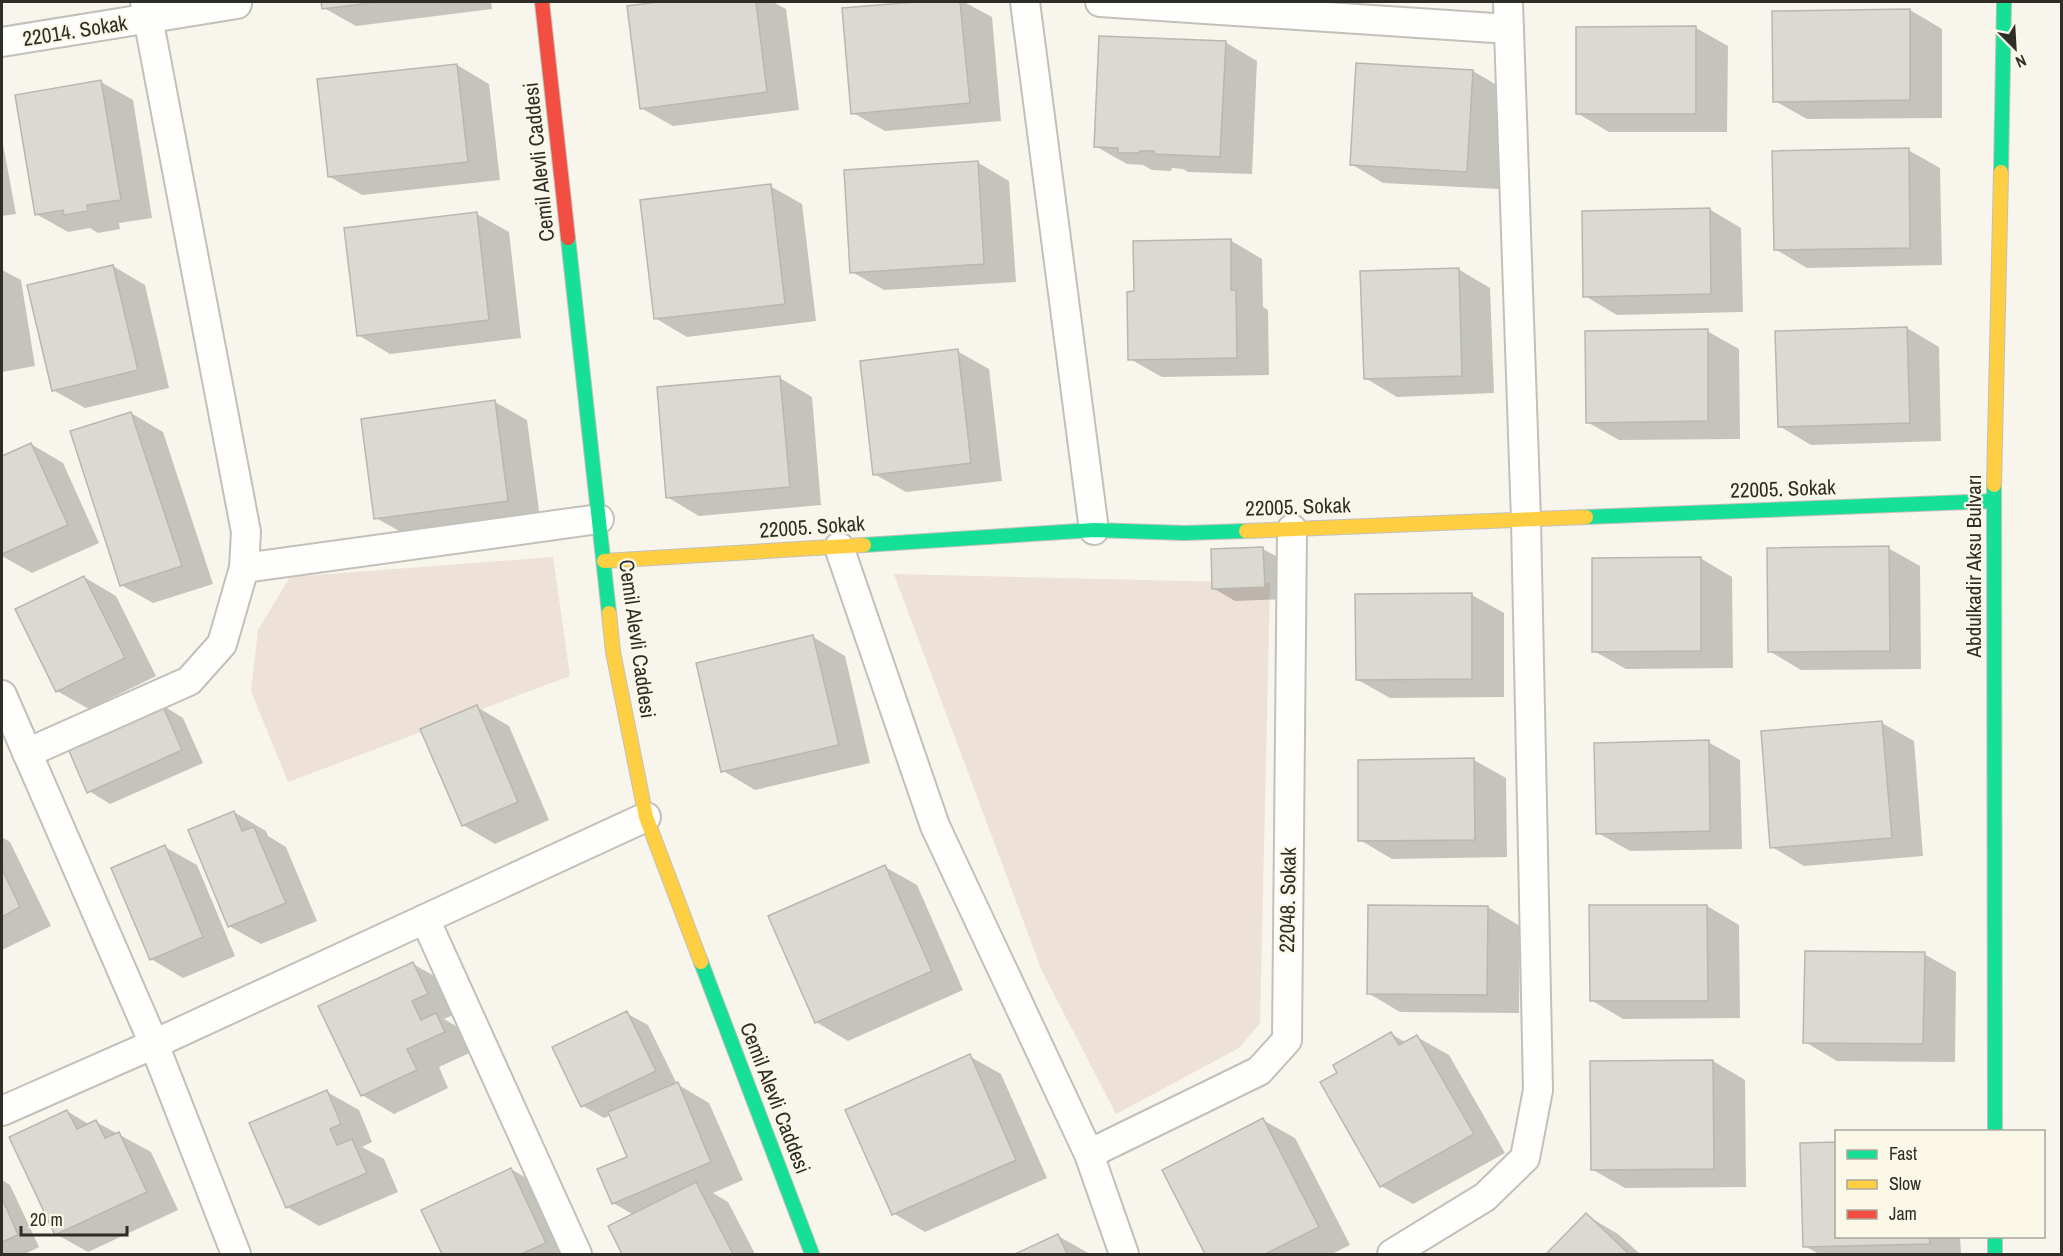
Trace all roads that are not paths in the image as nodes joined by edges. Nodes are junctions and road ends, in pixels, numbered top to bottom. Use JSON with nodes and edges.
{"nodes":[{"id":1,"x":542,"y":2,"type":"edge"},
{"id":2,"x":1025,"y":2,"type":"edge"},
{"id":3,"x":1100,"y":2,"type":"edge"},
{"id":4,"x":2004,"y":2,"type":"edge"},
{"id":5,"x":237,"y":4,"type":"dead end"},
{"id":6,"x":147,"y":10,"type":"edge"},
{"id":7,"x":1509,"y":15,"type":"edge"},
{"id":8,"x":2,"y":42,"type":"edge"},
{"id":9,"x":1994,"y":501,"type":"junction"},
{"id":10,"x":599,"y":519,"type":"junction"},
{"id":11,"x":1526,"y":520,"type":"junction"},
{"id":12,"x":1292,"y":529,"type":"junction"},
{"id":13,"x":1094,"y":530,"type":"junction"},
{"id":14,"x":839,"y":547,"type":"junction"},
{"id":15,"x":604,"y":561,"type":"junction"},
{"id":16,"x":244,"y":568,"type":"junction"},
{"id":17,"x":2,"y":695,"type":"edge"},
{"id":18,"x":27,"y":753,"type":"junction"},
{"id":19,"x":646,"y":818,"type":"junction"},
{"id":20,"x":425,"y":919,"type":"junction"},
{"id":21,"x":154,"y":1044,"type":"junction"},
{"id":22,"x":2,"y":1111,"type":"edge"},
{"id":23,"x":1995,"y":1130,"type":"edge"},
{"id":24,"x":1089,"y":1154,"type":"junction"},
{"id":25,"x":1995,"y":1238,"type":"edge"},
{"id":26,"x":1397,"y":1253,"type":"edge"},
{"id":27,"x":236,"y":1254,"type":"edge"},
{"id":28,"x":577,"y":1254,"type":"edge"},
{"id":29,"x":812,"y":1254,"type":"edge"},
{"id":30,"x":1124,"y":1254,"type":"edge"},
{"id":31,"x":1995,"y":1254,"type":"edge"}],
"edges":[{"from":1,"to":10,"type":"street","name":"Cemil Alevli Caddesi"},
{"from":2,"to":13,"type":"street"},
{"from":3,"to":7,"type":"street"},
{"from":4,"to":9,"type":"street","name":"Abdulkadir Aksu Bulvarı"},
{"from":5,"to":6,"type":"street","name":"22014. Sokak"},
{"from":6,"to":8,"type":"street","name":"22014. Sokak"},
{"from":6,"to":16,"type":"street"},
{"from":7,"to":11,"type":"street"},
{"from":9,"to":11,"type":"street","name":"22005. Sokak"},
{"from":9,"to":23,"type":"street","name":"Abdulkadir Aksu Bulvarı"},
{"from":10,"to":15,"type":"street","name":"Cemil Alevli Caddesi"},
{"from":10,"to":16,"type":"street"},
{"from":11,"to":12,"type":"street","name":"22005. Sokak"},
{"from":11,"to":26,"type":"street"},
{"from":12,"to":13,"type":"street","name":"22005. Sokak"},
{"from":12,"to":24,"type":"street","name":"22048. Sokak"},
{"from":13,"to":14,"type":"street","name":"22005. Sokak"},
{"from":14,"to":15,"type":"street","name":"22005. Sokak"},
{"from":14,"to":24,"type":"street"},
{"from":15,"to":19,"type":"street","name":"Cemil Alevli Caddesi"},
{"from":16,"to":18,"type":"street"},
{"from":17,"to":18,"type":"street"},
{"from":18,"to":21,"type":"street"},
{"from":19,"to":20,"type":"street"},
{"from":19,"to":29,"type":"street","name":"Cemil Alevli Caddesi"},
{"from":20,"to":21,"type":"street"},
{"from":20,"to":28,"type":"street"},
{"from":21,"to":22,"type":"street"},
{"from":21,"to":27,"type":"street"},
{"from":24,"to":30,"type":"street"},
{"from":25,"to":31,"type":"street"}]}
